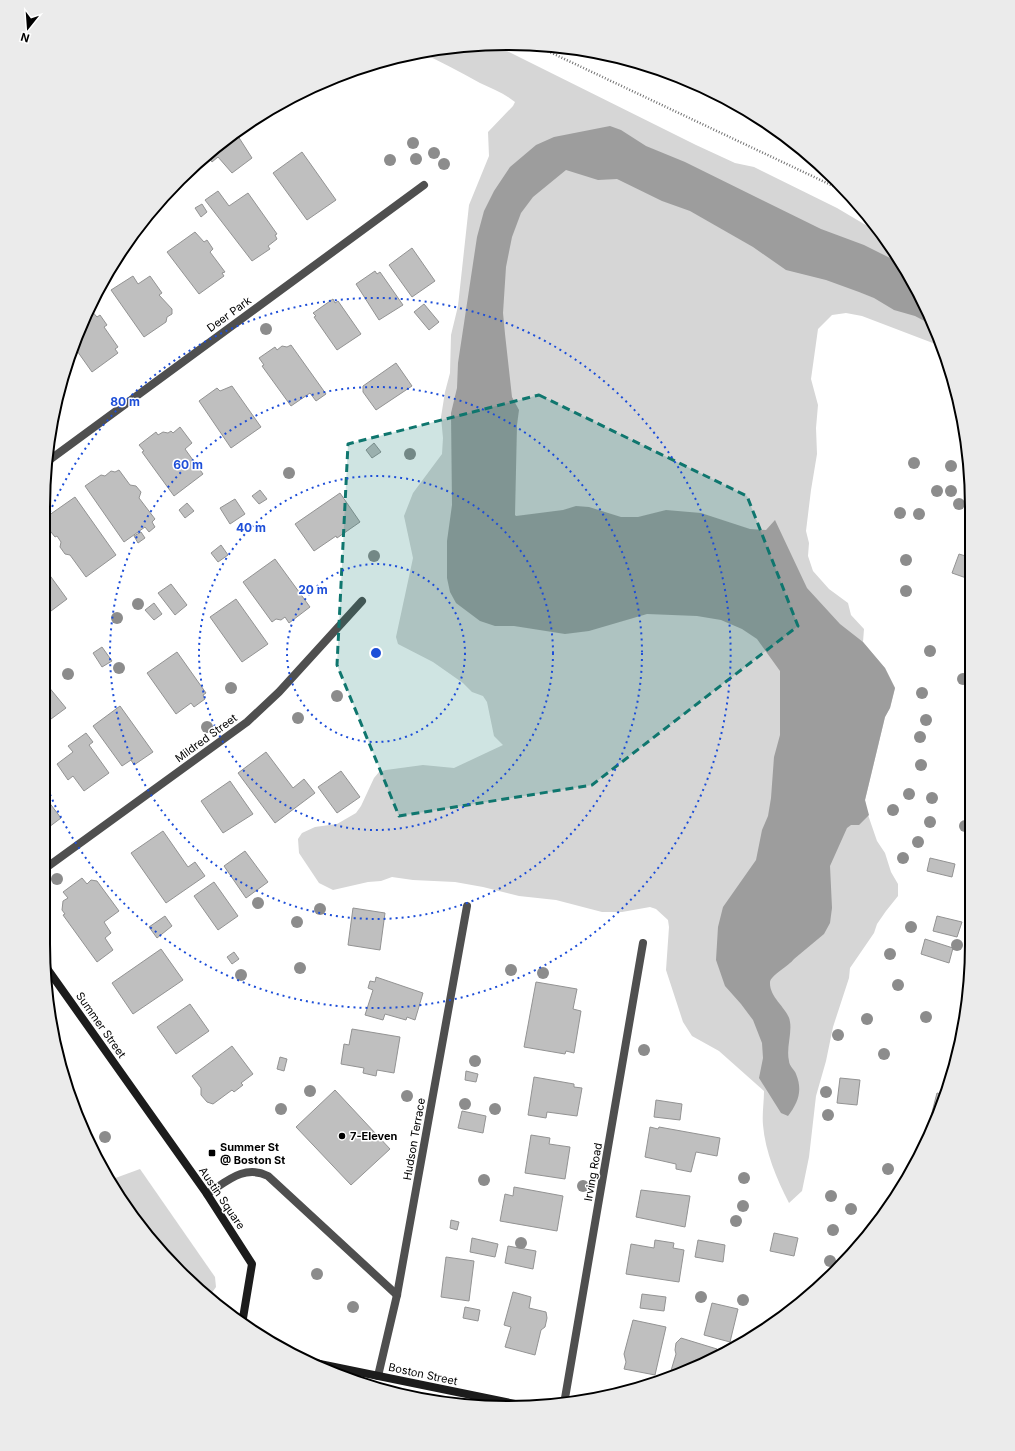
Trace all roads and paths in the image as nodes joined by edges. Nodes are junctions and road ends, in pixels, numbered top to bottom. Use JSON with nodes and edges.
{"nodes":[{"id":1,"x":549,"y":52,"type":"edge"},
{"id":2,"x":831,"y":184,"type":"edge"},
{"id":3,"x":424,"y":185,"type":"dead end"},
{"id":4,"x":53,"y":457,"type":"edge"},
{"id":5,"x":362,"y":601,"type":"dead end"},
{"id":6,"x":50,"y":865,"type":"edge"},
{"id":7,"x":467,"y":906,"type":"dead end"},
{"id":8,"x":643,"y":943,"type":"dead end"},
{"id":9,"x":51,"y":974,"type":"edge"},
{"id":10,"x":137,"y":1096,"type":"joint"},
{"id":11,"x":207,"y":1194,"type":"junction"},
{"id":12,"x":397,"y":1295,"type":"junction"},
{"id":13,"x":243,"y":1317,"type":"edge"},
{"id":14,"x":335,"y":1367,"type":"edge"},
{"id":15,"x":378,"y":1376,"type":"junction"},
{"id":16,"x":565,"y":1397,"type":"edge"},
{"id":17,"x":480,"y":1400,"type":"edge"}],
"edges":[{"from":1,"to":2,"type":"path"},
{"from":3,"to":4,"type":"street","name":"Deer Park"},
{"from":5,"to":6,"type":"street","name":"Mildred Street"},
{"from":7,"to":12,"type":"street","name":"Hudson Terrace"},
{"from":8,"to":16,"type":"street","name":"Irving Road"},
{"from":9,"to":10,"type":"main road","name":"Summer Street"},
{"from":10,"to":11,"type":"main road","name":"Austin Square"},
{"from":11,"to":12,"type":"street"},
{"from":11,"to":13,"type":"main road","name":"Austin Square"},
{"from":12,"to":15,"type":"street","name":"Hudson Terrace"},
{"from":14,"to":15,"type":"main road","name":"Boston Street"},
{"from":15,"to":17,"type":"main road","name":"Boston Street"}]}
